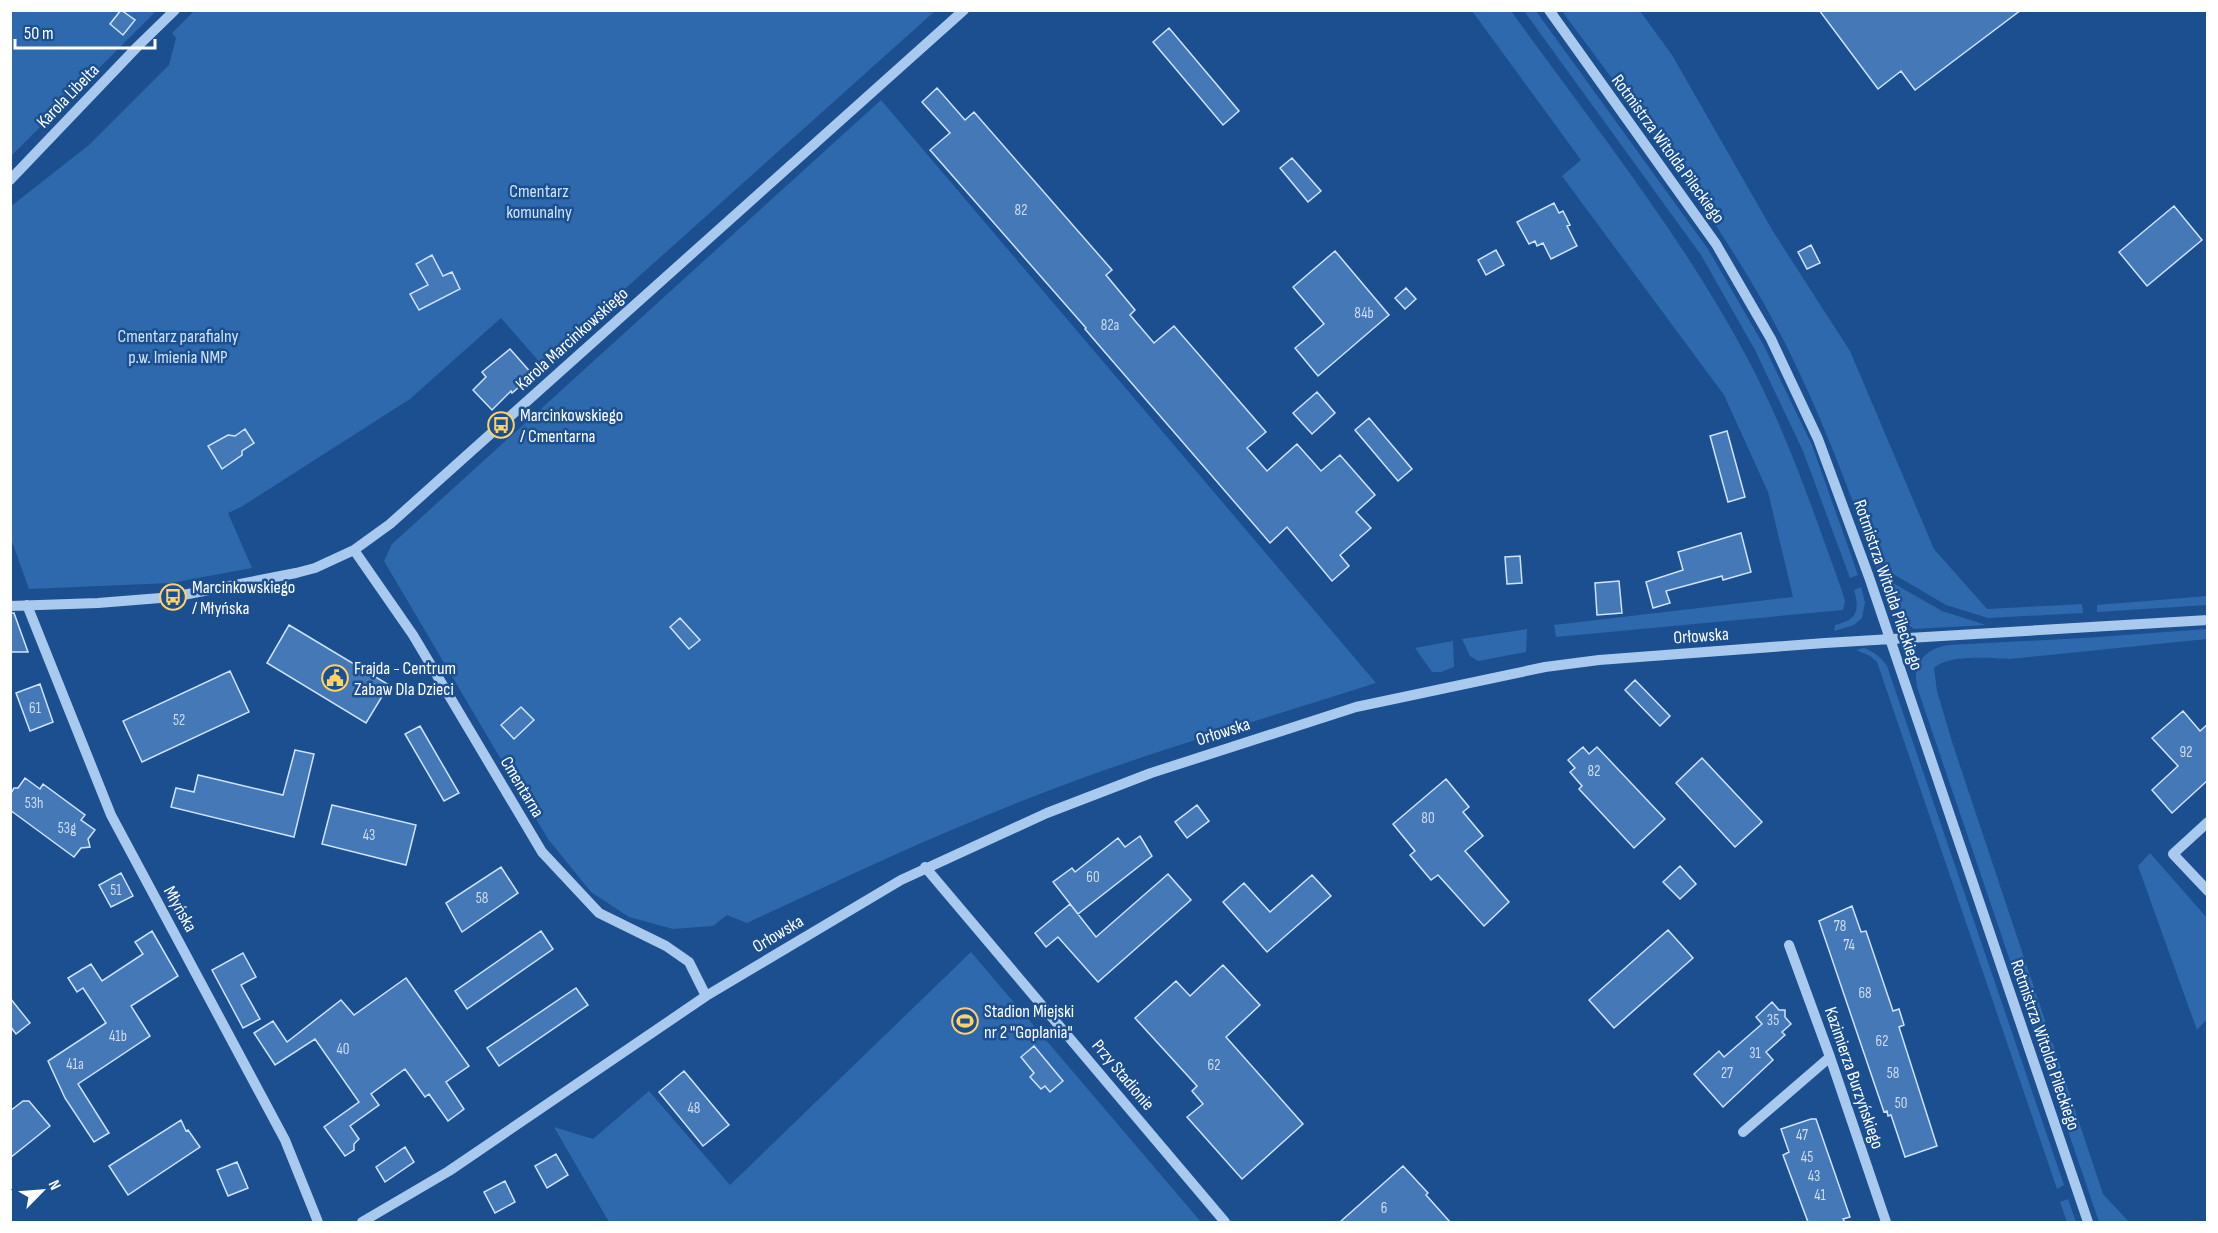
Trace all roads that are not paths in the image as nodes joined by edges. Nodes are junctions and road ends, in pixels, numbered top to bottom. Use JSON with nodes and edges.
{"nodes":[{"id":1,"x":175,"y":10,"type":"edge"},
{"id":2,"x":964,"y":10,"type":"edge"},
{"id":3,"x":1549,"y":10,"type":"edge"},
{"id":4,"x":10,"y":180,"type":"edge"},
{"id":5,"x":354,"y":550,"type":"junction"},
{"id":6,"x":27,"y":605,"type":"junction"},
{"id":7,"x":10,"y":606,"type":"edge"},
{"id":8,"x":2208,"y":620,"type":"edge"},
{"id":9,"x":1889,"y":639,"type":"junction"},
{"id":10,"x":2208,"y":822,"type":"edge"},
{"id":11,"x":925,"y":867,"type":"junction"},
{"id":12,"x":2208,"y":891,"type":"edge"},
{"id":13,"x":1789,"y":945,"type":"dead end"},
{"id":14,"x":706,"y":996,"type":"junction"},
{"id":15,"x":1830,"y":1057,"type":"junction"},
{"id":16,"x":1743,"y":1132,"type":"dead end"},
{"id":17,"x":318,"y":1222,"type":"edge"},
{"id":18,"x":362,"y":1222,"type":"edge"},
{"id":19,"x":1225,"y":1222,"type":"edge"},
{"id":20,"x":1886,"y":1222,"type":"edge"},
{"id":21,"x":2088,"y":1222,"type":"edge"}],
"edges":[{"from":1,"to":4,"type":"street","name":"Karola Libelta"},
{"from":2,"to":5,"type":"street","name":"Karola Marcinkowskiego"},
{"from":3,"to":9,"type":"street","name":"Rotmistrza Witolda Pileckiego"},
{"from":5,"to":6,"type":"street","name":"Karola Marcinkowskiego"},
{"from":5,"to":14,"type":"street","name":"Cmentarna"},
{"from":6,"to":7,"type":"street","name":"Karola Marcinkowskiego"},
{"from":6,"to":17,"type":"street","name":"Młyńska"},
{"from":8,"to":9,"type":"street","name":"Orłowska"},
{"from":9,"to":11,"type":"street","name":"Orłowska"},
{"from":9,"to":21,"type":"street","name":"Rotmistrza Witolda Pileckiego"},
{"from":10,"to":12,"type":"street"},
{"from":11,"to":14,"type":"street","name":"Orłowska"},
{"from":11,"to":19,"type":"street","name":"Przy Stadionie"},
{"from":13,"to":15,"type":"street","name":"Kazimierza Burzyńskiego"},
{"from":14,"to":18,"type":"street","name":"Orłowska"},
{"from":15,"to":16,"type":"street"},
{"from":15,"to":20,"type":"street","name":"Kazimierza Burzyńskiego"}]}
